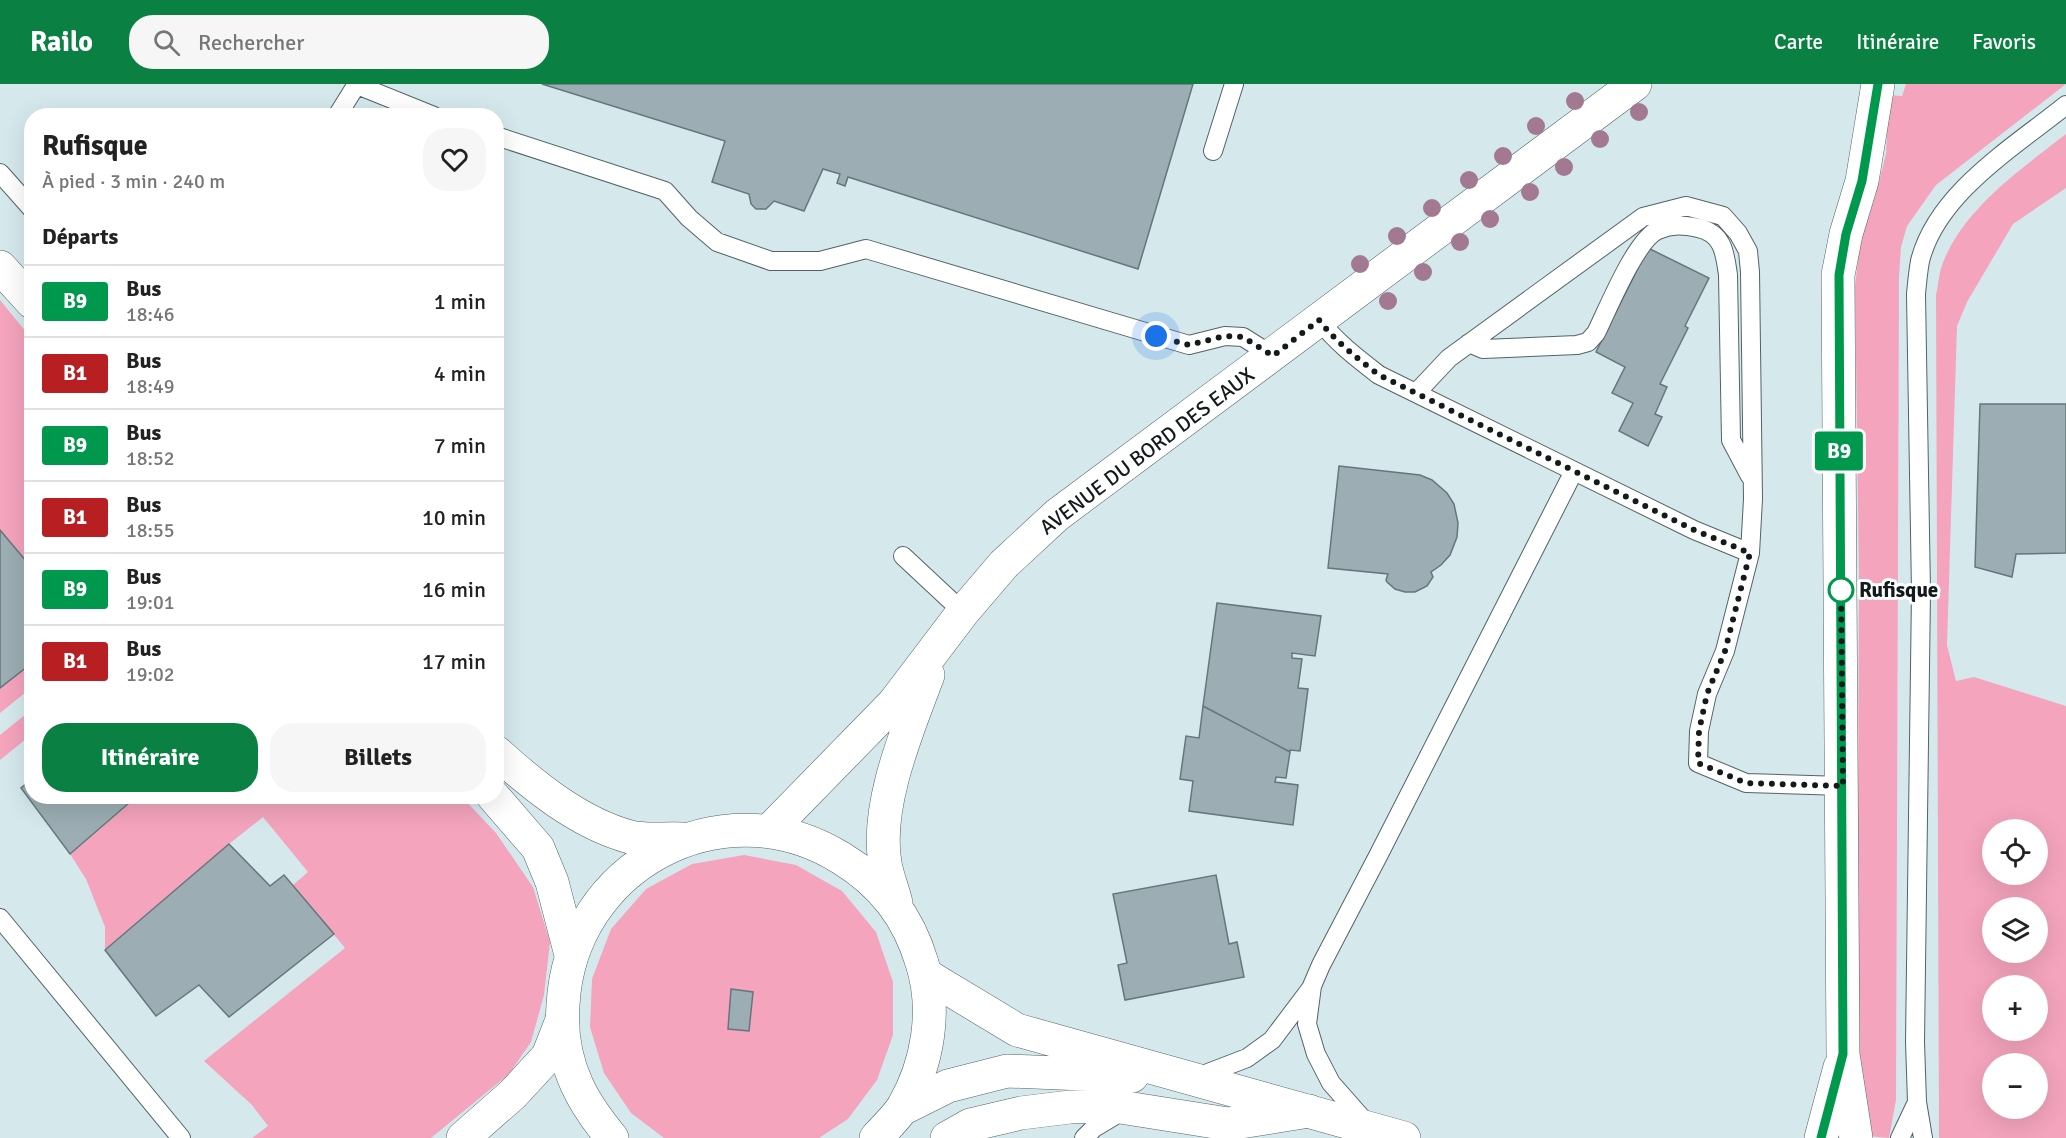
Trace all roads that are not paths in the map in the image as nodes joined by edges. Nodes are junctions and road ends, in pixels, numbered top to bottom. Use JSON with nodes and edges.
{"nodes":[{"id":1,"x":357,"y":84,"type":"edge"},
{"id":2,"x":1234,"y":84,"type":"edge"},
{"id":3,"x":1635,"y":84,"type":"edge"},
{"id":4,"x":1856,"y":84,"type":"edge"},
{"id":5,"x":1878,"y":84,"type":"edge"},
{"id":6,"x":2066,"y":105,"type":"edge"},
{"id":7,"x":342,"y":108,"type":"edge"},
{"id":8,"x":411,"y":108,"type":"edge"},
{"id":9,"x":504,"y":139,"type":"edge"},
{"id":10,"x":1869,"y":140,"type":"junction"},
{"id":11,"x":1213,"y":151,"type":"dead end"},
{"id":12,"x":0,"y":173,"type":"edge"},
{"id":13,"x":24,"y":200,"type":"edge"},
{"id":14,"x":0,"y":267,"type":"edge"},
{"id":15,"x":24,"y":293,"type":"edge"},
{"id":16,"x":1319,"y":320,"type":"junction"},
{"id":17,"x":1469,"y":344,"type":"junction"},
{"id":18,"x":1273,"y":356,"type":"junction"},
{"id":19,"x":1416,"y":393,"type":"junction"},
{"id":20,"x":1574,"y":471,"type":"junction"},
{"id":21,"x":1752,"y":481,"type":"junction"},
{"id":22,"x":1750,"y":553,"type":"junction"},
{"id":23,"x":903,"y":556,"type":"dead end"},
{"id":24,"x":963,"y":612,"type":"junction"},
{"id":25,"x":939,"y":646,"type":"junction"},
{"id":26,"x":504,"y":759,"type":"edge"},
{"id":27,"x":1843,"y":786,"type":"junction"},
{"id":28,"x":500,"y":804,"type":"edge"},
{"id":29,"x":769,"y":831,"type":"junction"},
{"id":30,"x":686,"y":839,"type":"junction"},
{"id":31,"x":899,"y":910,"type":"junction"},
{"id":32,"x":0,"y":918,"type":"edge"},
{"id":33,"x":571,"y":955,"type":"junction"},
{"id":34,"x":926,"y":975,"type":"junction"},
{"id":35,"x":1312,"y":986,"type":"junction"},
{"id":36,"x":562,"y":1020,"type":"junction"},
{"id":37,"x":1843,"y":1054,"type":"junction"},
{"id":38,"x":1194,"y":1078,"type":"junction"},
{"id":39,"x":1917,"y":1102,"type":"junction"},
{"id":40,"x":1128,"y":1108,"type":"junction"},
{"id":41,"x":902,"y":1109,"type":"junction"},
{"id":42,"x":1309,"y":1111,"type":"junction"},
{"id":43,"x":1370,"y":1128,"type":"junction"},
{"id":44,"x":181,"y":1138,"type":"edge"},
{"id":45,"x":463,"y":1138,"type":"edge"},
{"id":46,"x":612,"y":1138,"type":"edge"},
{"id":47,"x":876,"y":1138,"type":"edge"},
{"id":48,"x":946,"y":1138,"type":"edge"},
{"id":49,"x":1084,"y":1138,"type":"edge"},
{"id":50,"x":1404,"y":1138,"type":"edge"},
{"id":51,"x":1821,"y":1138,"type":"edge"},
{"id":52,"x":1856,"y":1138,"type":"edge"},
{"id":53,"x":1900,"y":1138,"type":"edge"},
{"id":54,"x":1923,"y":1138,"type":"edge"}],
"edges":[{"from":1,"to":7,"type":"lane"},
{"from":1,"to":8,"type":"lane"},
{"from":2,"to":11,"type":"lane"},
{"from":3,"to":16,"type":"street","name":"AVENUE DU BORD DES EAUX"},
{"from":4,"to":10,"type":"street"},
{"from":5,"to":10,"type":"street"},
{"from":6,"to":39,"type":"lane"},
{"from":9,"to":18,"type":"lane"},
{"from":10,"to":27,"type":"street"},
{"from":12,"to":13,"type":"lane"},
{"from":14,"to":15,"type":"street"},
{"from":16,"to":18,"type":"street","name":"AVENUE DU BORD DES EAUX"},
{"from":16,"to":19,"type":"lane"},
{"from":17,"to":19,"type":"lane"},
{"from":17,"to":21,"type":"lane"},
{"from":17,"to":21,"type":"lane"},
{"from":18,"to":24,"type":"street","name":"AVENUE DU BORD DES EAUX"},
{"from":19,"to":20,"type":"lane"},
{"from":20,"to":22,"type":"lane"},
{"from":20,"to":35,"type":"lane"},
{"from":21,"to":22,"type":"lane"},
{"from":22,"to":27,"type":"lane"},
{"from":23,"to":24,"type":"lane"},
{"from":24,"to":25,"type":"street","name":"AVENUE DU BORD DES EAUX"},
{"from":25,"to":29,"type":"street","name":"AVENUE DU BORD DES EAUX"},
{"from":25,"to":31,"type":"street","name":"AVENUE DU BORD DES EAUX"},
{"from":26,"to":30,"type":"street"},
{"from":27,"to":37,"type":"street"},
{"from":28,"to":33,"type":"street"},
{"from":29,"to":30,"type":"street"},
{"from":29,"to":31,"type":"street"},
{"from":30,"to":33,"type":"street"},
{"from":31,"to":34,"type":"street"},
{"from":32,"to":44,"type":"lane"},
{"from":33,"to":36,"type":"street"},
{"from":34,"to":38,"type":"street"},
{"from":34,"to":41,"type":"street"},
{"from":35,"to":38,"type":"lane"},
{"from":35,"to":43,"type":"lane"},
{"from":36,"to":45,"type":"street"},
{"from":36,"to":46,"type":"street"},
{"from":37,"to":51,"type":"street"},
{"from":37,"to":52,"type":"street"},
{"from":38,"to":41,"type":"street"},
{"from":38,"to":42,"type":"street"},
{"from":39,"to":53,"type":"lane"},
{"from":39,"to":54,"type":"lane"},
{"from":40,"to":42,"type":"street"},
{"from":40,"to":48,"type":"street"},
{"from":40,"to":49,"type":"lane"},
{"from":41,"to":47,"type":"street"},
{"from":42,"to":43,"type":"street"},
{"from":43,"to":50,"type":"street"}]}
